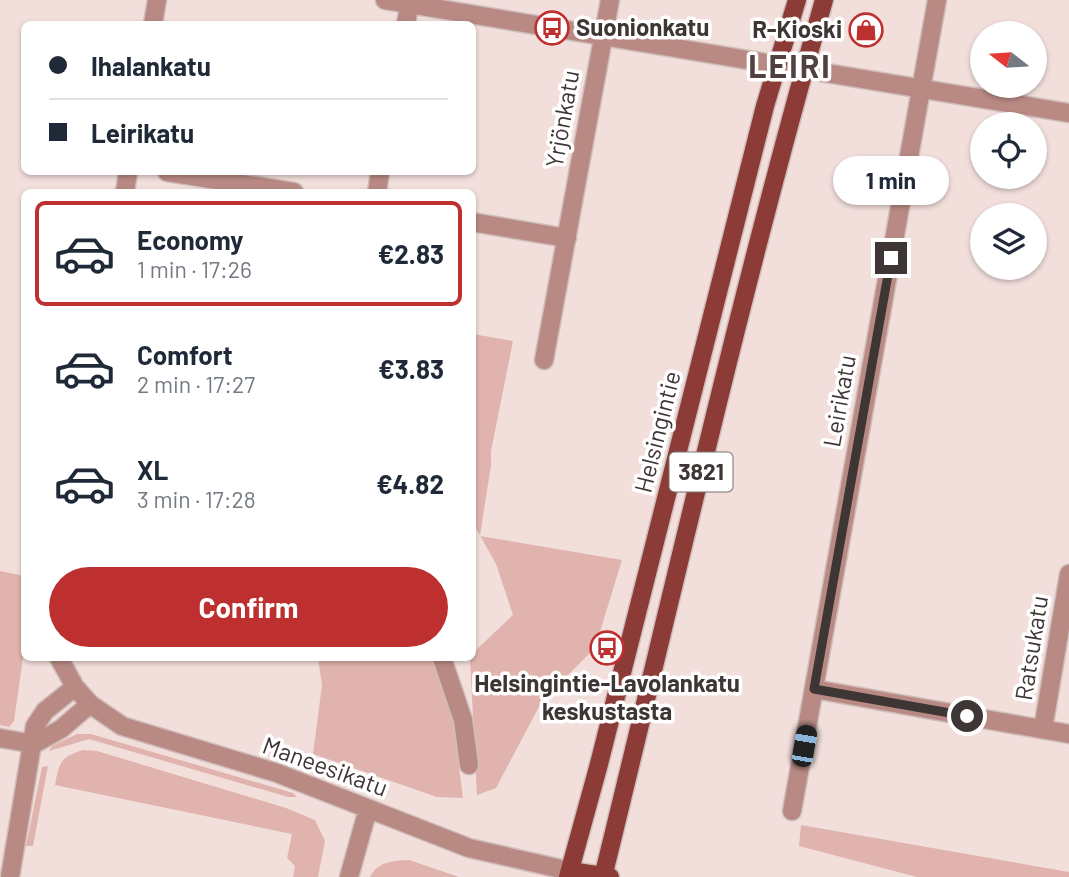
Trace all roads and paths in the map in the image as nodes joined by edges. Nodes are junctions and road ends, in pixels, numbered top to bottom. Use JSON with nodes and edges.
{"nodes":[{"id":1,"x":157,"y":0,"type":"edge"},
{"id":2,"x":386,"y":0,"type":"edge"},
{"id":3,"x":610,"y":0,"type":"edge"},
{"id":4,"x":797,"y":0,"type":"edge"},
{"id":5,"x":824,"y":0,"type":"edge"},
{"id":6,"x":937,"y":0,"type":"edge"},
{"id":7,"x":410,"y":2,"type":"edge"},
{"id":8,"x":154,"y":21,"type":"edge"},
{"id":9,"x":407,"y":21,"type":"edge"},
{"id":10,"x":603,"y":36,"type":"junction"},
{"id":11,"x":778,"y":65,"type":"junction"},
{"id":12,"x":804,"y":69,"type":"junction"},
{"id":13,"x":922,"y":87,"type":"junction"},
{"id":14,"x":1069,"y":113,"type":"edge"},
{"id":15,"x":186,"y":175,"type":"edge"},
{"id":16,"x":275,"y":189,"type":"edge"},
{"id":17,"x":476,"y":223,"type":"edge"},
{"id":18,"x":566,"y":242,"type":"junction"},
{"id":19,"x":544,"y":360,"type":"dead end"},
{"id":20,"x":1069,"y":574,"type":"edge"},
{"id":21,"x":61,"y":661,"type":"edge"},
{"id":22,"x":443,"y":661,"type":"edge"},
{"id":23,"x":75,"y":687,"type":"junction"},
{"id":24,"x":814,"y":689,"type":"junction"},
{"id":25,"x":90,"y":704,"type":"junction"},
{"id":26,"x":1044,"y":729,"type":"junction"},
{"id":27,"x":1069,"y":734,"type":"edge"},
{"id":28,"x":0,"y":738,"type":"edge"},
{"id":29,"x":34,"y":744,"type":"junction"},
{"id":30,"x":469,"y":765,"type":"dead end"},
{"id":31,"x":368,"y":808,"type":"junction"},
{"id":32,"x":792,"y":811,"type":"dead end"},
{"id":33,"x":569,"y":874,"type":"edge"},
{"id":34,"x":10,"y":877,"type":"edge"},
{"id":35,"x":349,"y":877,"type":"edge"},
{"id":36,"x":606,"y":877,"type":"edge"}],
"edges":[{"from":1,"to":8,"type":"street"},
{"from":2,"to":7,"type":"street"},
{"from":3,"to":10,"type":"street","name":"Yrjönkatu"},
{"from":4,"to":11,"type":"main road","name":"Helsingintie","number":"3821"},
{"from":5,"to":12,"type":"main road","name":"Helsingintie","number":"3821"},
{"from":6,"to":13,"type":"street","name":"Leirikatu"},
{"from":7,"to":9,"type":"street"},
{"from":7,"to":10,"type":"street"},
{"from":10,"to":11,"type":"street"},
{"from":10,"to":18,"type":"street","name":"Yrjönkatu"},
{"from":11,"to":12,"type":"street"},
{"from":11,"to":33,"type":"main road","name":"Helsingintie","number":"3821"},
{"from":12,"to":13,"type":"street"},
{"from":12,"to":36,"type":"main road","name":"Helsingintie","number":"3821"},
{"from":13,"to":14,"type":"street"},
{"from":13,"to":24,"type":"street","name":"Leirikatu"},
{"from":15,"to":16,"type":"street"},
{"from":17,"to":18,"type":"street"},
{"from":18,"to":19,"type":"street","name":"Yrjönkatu"},
{"from":20,"to":26,"type":"street","name":"Ratsukatu"},
{"from":21,"to":23,"type":"street","name":"Maneesikatu"},
{"from":22,"to":30,"type":"street"},
{"from":23,"to":25,"type":"street","name":"Maneesikatu"},
{"from":23,"to":29,"type":"street"},
{"from":24,"to":26,"type":"street"},
{"from":24,"to":32,"type":"street","name":"Leirikatu"},
{"from":25,"to":29,"type":"street"},
{"from":25,"to":31,"type":"street","name":"Maneesikatu"},
{"from":26,"to":27,"type":"street"},
{"from":28,"to":29,"type":"street"},
{"from":29,"to":34,"type":"street"},
{"from":31,"to":33,"type":"street","name":"Maneesikatu"},
{"from":31,"to":35,"type":"street"},
{"from":33,"to":36,"type":"main road"}]}
